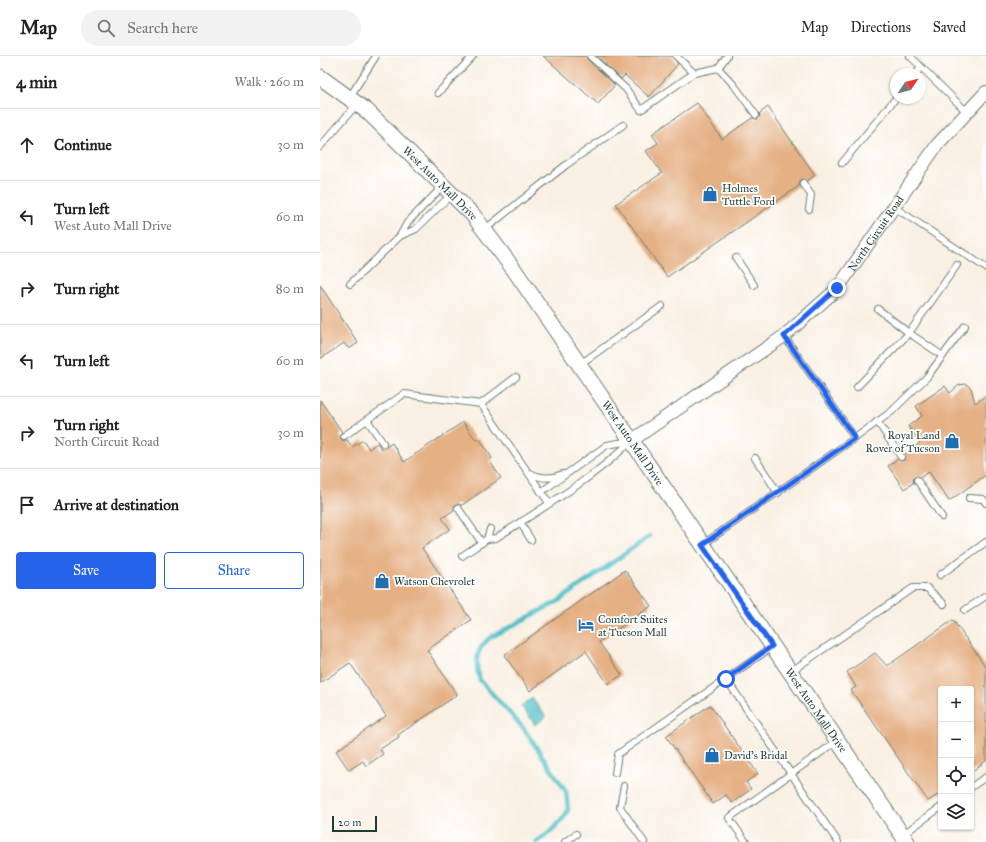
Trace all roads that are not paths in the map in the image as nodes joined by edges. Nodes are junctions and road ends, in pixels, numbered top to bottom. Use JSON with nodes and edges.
{"nodes":[{"id":1,"x":376,"y":56,"type":"edge"},
{"id":2,"x":473,"y":56,"type":"edge"},
{"id":3,"x":590,"y":56,"type":"edge"},
{"id":4,"x":676,"y":56,"type":"edge"},
{"id":5,"x":727,"y":56,"type":"edge"},
{"id":6,"x":910,"y":56,"type":"edge"},
{"id":7,"x":921,"y":67,"type":"joint"},
{"id":8,"x":718,"y":68,"type":"junction"},
{"id":9,"x":694,"y":73,"type":"junction"},
{"id":10,"x":320,"y":77,"type":"edge"},
{"id":11,"x":986,"y":92,"type":"edge"},
{"id":12,"x":438,"y":93,"type":"dead end"},
{"id":13,"x":353,"y":101,"type":"junction"},
{"id":14,"x":891,"y":104,"type":"edge"},
{"id":15,"x":967,"y":112,"type":"junction"},
{"id":16,"x":756,"y":115,"type":"dead end"},
{"id":17,"x":623,"y":126,"type":"dead end"},
{"id":18,"x":320,"y":147,"type":"edge"},
{"id":19,"x":842,"y":163,"type":"dead end"},
{"id":20,"x":803,"y":183,"type":"dead end"},
{"id":21,"x":447,"y":190,"type":"junction"},
{"id":22,"x":894,"y":207,"type":"junction"},
{"id":23,"x":809,"y":209,"type":"dead end"},
{"id":24,"x":484,"y":230,"type":"junction"},
{"id":25,"x":400,"y":236,"type":"junction"},
{"id":26,"x":736,"y":258,"type":"dead end"},
{"id":27,"x":957,"y":266,"type":"dead end"},
{"id":28,"x":986,"y":268,"type":"edge"},
{"id":29,"x":350,"y":284,"type":"dead end"},
{"id":30,"x":754,"y":285,"type":"dead end"},
{"id":31,"x":662,"y":306,"type":"dead end"},
{"id":32,"x":878,"y":309,"type":"dead end"},
{"id":33,"x":965,"y":326,"type":"dead end"},
{"id":34,"x":909,"y":333,"type":"junction"},
{"id":35,"x":784,"y":336,"type":"junction"},
{"id":36,"x":943,"y":356,"type":"junction"},
{"id":37,"x":579,"y":365,"type":"junction"},
{"id":38,"x":516,"y":377,"type":"dead end"},
{"id":39,"x":857,"y":387,"type":"dead end"},
{"id":40,"x":481,"y":404,"type":"junction"},
{"id":41,"x":367,"y":420,"type":"junction"},
{"id":42,"x":877,"y":422,"type":"junction"},
{"id":43,"x":344,"y":436,"type":"dead end"},
{"id":44,"x":855,"y":438,"type":"junction"},
{"id":45,"x":631,"y":441,"type":"junction"},
{"id":46,"x":383,"y":443,"type":"dead end"},
{"id":47,"x":901,"y":457,"type":"dead end"},
{"id":48,"x":755,"y":458,"type":"dead end"},
{"id":49,"x":573,"y":469,"type":"junction"},
{"id":50,"x":529,"y":472,"type":"junction"},
{"id":51,"x":917,"y":480,"type":"dead end"},
{"id":52,"x":542,"y":492,"type":"junction"},
{"id":53,"x":778,"y":493,"type":"junction"},
{"id":54,"x":969,"y":498,"type":"dead end"},
{"id":55,"x":986,"y":503,"type":"edge"},
{"id":56,"x":549,"y":504,"type":"junction"},
{"id":57,"x":458,"y":508,"type":"dead end"},
{"id":58,"x":942,"y":517,"type":"dead end"},
{"id":59,"x":520,"y":522,"type":"junction"},
{"id":60,"x":490,"y":529,"type":"dead end"},
{"id":61,"x":531,"y":540,"type":"dead end"},
{"id":62,"x":484,"y":541,"type":"junction"},
{"id":63,"x":986,"y":542,"type":"edge"},
{"id":64,"x":702,"y":545,"type":"junction"},
{"id":65,"x":462,"y":556,"type":"dead end"},
{"id":66,"x":940,"y":575,"type":"dead end"},
{"id":67,"x":986,"y":596,"type":"edge"},
{"id":68,"x":944,"y":604,"type":"dead end"},
{"id":69,"x":965,"y":610,"type":"dead end"},
{"id":70,"x":772,"y":646,"type":"junction"},
{"id":71,"x":790,"y":672,"type":"junction"},
{"id":72,"x":726,"y":679,"type":"junction"},
{"id":73,"x":838,"y":741,"type":"junction"},
{"id":74,"x":615,"y":773,"type":"dead end"},
{"id":75,"x":791,"y":774,"type":"junction"},
{"id":76,"x":986,"y":777,"type":"edge"},
{"id":77,"x":624,"y":786,"type":"dead end"},
{"id":78,"x":974,"y":786,"type":"edge"},
{"id":79,"x":938,"y":810,"type":"edge"},
{"id":80,"x":576,"y":834,"type":"dead end"},
{"id":81,"x":904,"y":838,"type":"edge"},
{"id":82,"x":565,"y":842,"type":"edge"},
{"id":83,"x":644,"y":842,"type":"edge"},
{"id":84,"x":746,"y":842,"type":"edge"},
{"id":85,"x":838,"y":842,"type":"edge"}],
"edges":[{"from":1,"to":13,"type":"lane"},
{"from":2,"to":12,"type":"lane"},
{"from":3,"to":9,"type":"lane"},
{"from":4,"to":9,"type":"lane"},
{"from":5,"to":8,"type":"lane"},
{"from":6,"to":7,"type":"lane"},
{"from":7,"to":15,"type":"lane"},
{"from":8,"to":9,"type":"lane"},
{"from":8,"to":16,"type":"lane"},
{"from":10,"to":13,"type":"street","name":"West Auto Mall Drive"},
{"from":11,"to":15,"type":"street","name":"North Circuit Road"},
{"from":13,"to":18,"type":"lane"},
{"from":13,"to":21,"type":"street","name":"West Auto Mall Drive"},
{"from":14,"to":19,"type":"lane"},
{"from":15,"to":22,"type":"street","name":"North Circuit Road"},
{"from":17,"to":24,"type":"lane"},
{"from":20,"to":23,"type":"lane"},
{"from":21,"to":24,"type":"street","name":"West Auto Mall Drive"},
{"from":21,"to":25,"type":"lane"},
{"from":21,"to":25,"type":"lane"},
{"from":22,"to":28,"type":"lane"},
{"from":22,"to":35,"type":"street","name":"North Circuit Road"},
{"from":24,"to":37,"type":"street","name":"West Auto Mall Drive"},
{"from":25,"to":29,"type":"lane"},
{"from":26,"to":30,"type":"lane"},
{"from":27,"to":34,"type":"lane"},
{"from":31,"to":37,"type":"lane"},
{"from":32,"to":34,"type":"lane"},
{"from":33,"to":36,"type":"lane"},
{"from":34,"to":36,"type":"lane"},
{"from":34,"to":39,"type":"lane"},
{"from":35,"to":44,"type":"lane"},
{"from":35,"to":45,"type":"street","name":"North Circuit Road"},
{"from":36,"to":42,"type":"lane"},
{"from":37,"to":45,"type":"street","name":"West Auto Mall Drive"},
{"from":38,"to":40,"type":"lane"},
{"from":40,"to":41,"type":"lane"},
{"from":40,"to":50,"type":"lane"},
{"from":41,"to":43,"type":"lane"},
{"from":41,"to":46,"type":"lane"},
{"from":42,"to":44,"type":"lane"},
{"from":42,"to":47,"type":"lane"},
{"from":44,"to":53,"type":"lane"},
{"from":45,"to":49,"type":"lane"},
{"from":45,"to":56,"type":"lane"},
{"from":45,"to":64,"type":"street","name":"West Auto Mall Drive"},
{"from":48,"to":53,"type":"lane"},
{"from":49,"to":50,"type":"lane"},
{"from":49,"to":52,"type":"lane"},
{"from":50,"to":52,"type":"lane"},
{"from":51,"to":58,"type":"lane"},
{"from":52,"to":56,"type":"lane"},
{"from":53,"to":64,"type":"lane"},
{"from":54,"to":55,"type":"lane"},
{"from":56,"to":59,"type":"lane"},
{"from":57,"to":62,"type":"lane"},
{"from":59,"to":61,"type":"lane"},
{"from":59,"to":62,"type":"lane"},
{"from":60,"to":62,"type":"lane"},
{"from":62,"to":65,"type":"lane"},
{"from":63,"to":66,"type":"lane"},
{"from":64,"to":70,"type":"street","name":"West Auto Mall Drive"},
{"from":67,"to":69,"type":"lane"},
{"from":68,"to":71,"type":"lane"},
{"from":70,"to":71,"type":"street","name":"West Auto Mall Drive"},
{"from":70,"to":72,"type":"lane"},
{"from":71,"to":73,"type":"street","name":"West Auto Mall Drive"},
{"from":72,"to":74,"type":"lane"},
{"from":72,"to":75,"type":"lane"},
{"from":73,"to":75,"type":"lane"},
{"from":73,"to":81,"type":"street","name":"West Auto Mall Drive"},
{"from":75,"to":84,"type":"lane"},
{"from":75,"to":85,"type":"lane"},
{"from":76,"to":78,"type":"lane"},
{"from":77,"to":83,"type":"lane"},
{"from":79,"to":81,"type":"lane"},
{"from":80,"to":82,"type":"lane"}]}
